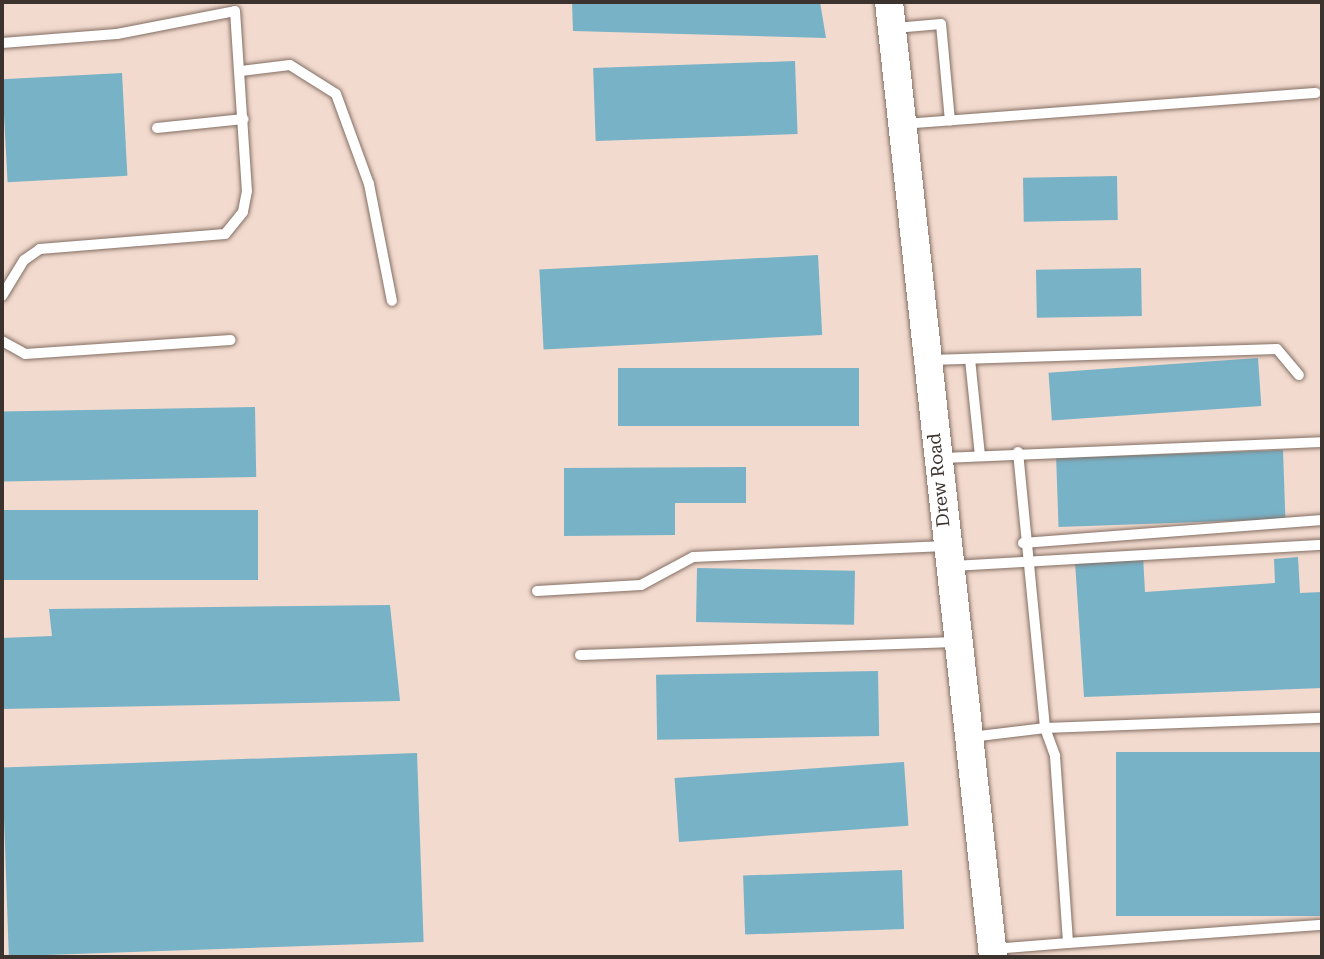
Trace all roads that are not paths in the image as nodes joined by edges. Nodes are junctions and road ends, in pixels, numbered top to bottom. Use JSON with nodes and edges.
{"nodes":[{"id":1,"x":891,"y":15,"type":"edge"},
{"id":2,"x":2,"y":43,"type":"edge"},
{"id":3,"x":241,"y":72,"type":"junction"},
{"id":4,"x":1316,"y":93,"type":"dead end"},
{"id":5,"x":244,"y":119,"type":"junction"},
{"id":6,"x":950,"y":121,"type":"junction"},
{"id":7,"x":902,"y":124,"type":"junction"},
{"id":8,"x":157,"y":128,"type":"dead end"},
{"id":9,"x":2,"y":296,"type":"edge"},
{"id":10,"x":391,"y":301,"type":"dead end"},
{"id":11,"x":231,"y":340,"type":"dead end"},
{"id":12,"x":2,"y":341,"type":"edge"},
{"id":13,"x":970,"y":359,"type":"junction"},
{"id":14,"x":926,"y":360,"type":"junction"},
{"id":15,"x":1299,"y":375,"type":"dead end"},
{"id":16,"x":1322,"y":442,"type":"edge"},
{"id":17,"x":1018,"y":452,"type":"junction"},
{"id":18,"x":980,"y":455,"type":"junction"},
{"id":19,"x":937,"y":458,"type":"junction"},
{"id":20,"x":1322,"y":520,"type":"edge"},
{"id":21,"x":1023,"y":543,"type":"junction"},
{"id":22,"x":1322,"y":545,"type":"edge"},
{"id":23,"x":947,"y":556,"type":"junction"},
{"id":24,"x":1024,"y":560,"type":"junction"},
{"id":25,"x":537,"y":591,"type":"dead end"},
{"id":26,"x":957,"y":642,"type":"junction"},
{"id":27,"x":580,"y":654,"type":"dead end"},
{"id":28,"x":1322,"y":718,"type":"edge"},
{"id":29,"x":1045,"y":728,"type":"junction"},
{"id":30,"x":967,"y":738,"type":"junction"},
{"id":31,"x":1322,"y":925,"type":"edge"},
{"id":32,"x":1068,"y":943,"type":"junction"},
{"id":33,"x":992,"y":953,"type":"edge"}],
"edges":[{"from":1,"to":6,"type":"lane"},
{"from":1,"to":7,"type":"street","name":"Drew Road"},
{"from":2,"to":3,"type":"lane"},
{"from":3,"to":5,"type":"lane"},
{"from":3,"to":10,"type":"lane"},
{"from":4,"to":6,"type":"lane"},
{"from":5,"to":8,"type":"lane"},
{"from":5,"to":9,"type":"lane"},
{"from":6,"to":7,"type":"lane"},
{"from":7,"to":14,"type":"street","name":"Drew Road"},
{"from":11,"to":12,"type":"lane"},
{"from":13,"to":14,"type":"lane"},
{"from":13,"to":15,"type":"lane"},
{"from":13,"to":18,"type":"lane"},
{"from":14,"to":19,"type":"street","name":"Drew Road"},
{"from":16,"to":17,"type":"lane"},
{"from":17,"to":18,"type":"lane"},
{"from":17,"to":21,"type":"lane"},
{"from":18,"to":19,"type":"lane"},
{"from":19,"to":23,"type":"street","name":"Drew Road"},
{"from":20,"to":21,"type":"lane"},
{"from":21,"to":24,"type":"lane"},
{"from":22,"to":24,"type":"lane"},
{"from":23,"to":24,"type":"lane"},
{"from":23,"to":25,"type":"lane"},
{"from":23,"to":26,"type":"street","name":"Drew Road"},
{"from":24,"to":29,"type":"lane"},
{"from":26,"to":27,"type":"lane"},
{"from":26,"to":30,"type":"street","name":"Drew Road"},
{"from":28,"to":29,"type":"lane"},
{"from":29,"to":30,"type":"lane"},
{"from":29,"to":32,"type":"lane"},
{"from":30,"to":33,"type":"street","name":"Drew Road"},
{"from":31,"to":32,"type":"lane"},
{"from":32,"to":33,"type":"lane"}]}
